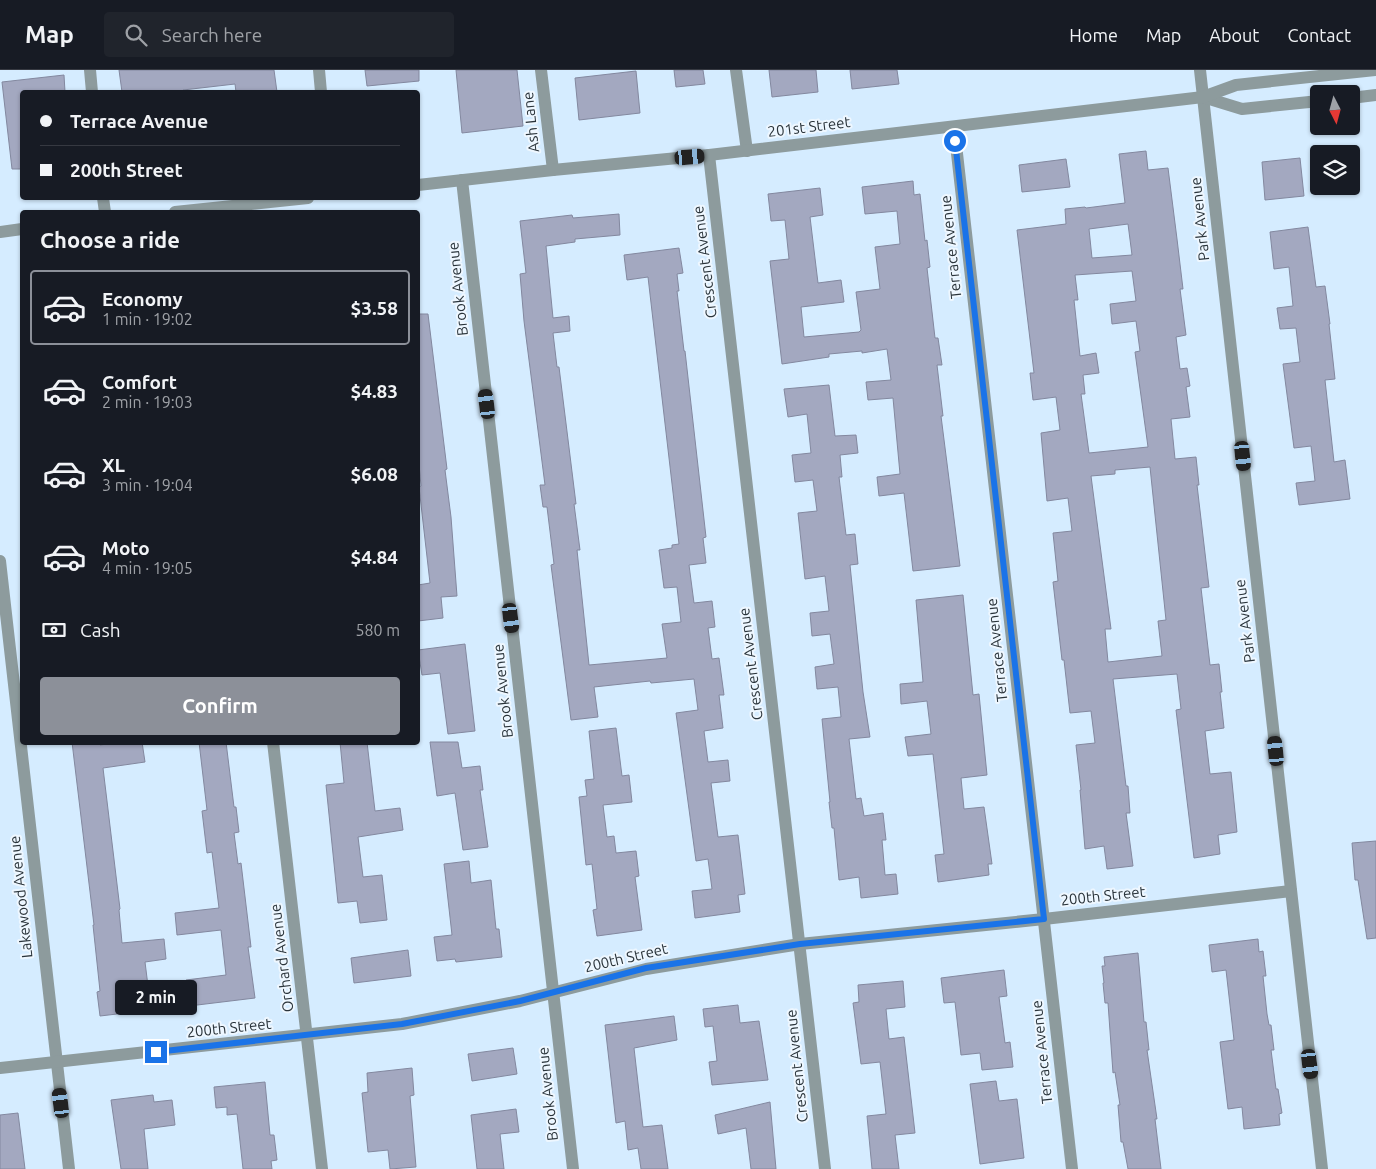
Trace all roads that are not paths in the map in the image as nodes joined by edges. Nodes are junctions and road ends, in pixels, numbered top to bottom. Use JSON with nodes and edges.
{"nodes":[{"id":1,"x":90,"y":70,"type":"edge"},
{"id":2,"x":318,"y":70,"type":"edge"},
{"id":3,"x":541,"y":70,"type":"edge"},
{"id":4,"x":736,"y":70,"type":"edge"},
{"id":5,"x":1200,"y":70,"type":"edge"},
{"id":6,"x":1375,"y":70,"type":"edge"},
{"id":7,"x":92,"y":90,"type":"edge"},
{"id":8,"x":321,"y":90,"type":"edge"},
{"id":9,"x":1376,"y":95,"type":"edge"},
{"id":10,"x":1203,"y":97,"type":"junction"},
{"id":11,"x":1360,"y":97,"type":"edge"},
{"id":12,"x":1310,"y":102,"type":"edge"},
{"id":13,"x":954,"y":127,"type":"junction"},
{"id":14,"x":747,"y":151,"type":"junction"},
{"id":15,"x":709,"y":155,"type":"junction"},
{"id":16,"x":553,"y":170,"type":"junction"},
{"id":17,"x":462,"y":180,"type":"junction"},
{"id":18,"x":420,"y":185,"type":"edge"},
{"id":19,"x":293,"y":200,"type":"edge"},
{"id":20,"x":219,"y":210,"type":"edge"},
{"id":21,"x":20,"y":229,"type":"edge"},
{"id":22,"x":0,"y":232,"type":"edge"},
{"id":23,"x":0,"y":561,"type":"edge"},
{"id":24,"x":20,"y":740,"type":"edge"},
{"id":25,"x":21,"y":745,"type":"edge"},
{"id":26,"x":273,"y":745,"type":"edge"},
{"id":27,"x":1291,"y":891,"type":"junction"},
{"id":28,"x":1044,"y":919,"type":"junction"},
{"id":29,"x":800,"y":944,"type":"junction"},
{"id":30,"x":553,"y":992,"type":"junction"},
{"id":31,"x":307,"y":1035,"type":"junction"},
{"id":32,"x":56,"y":1063,"type":"junction"},
{"id":33,"x":0,"y":1068,"type":"edge"},
{"id":34,"x":68,"y":1169,"type":"edge"},
{"id":35,"x":322,"y":1169,"type":"edge"},
{"id":36,"x":573,"y":1169,"type":"edge"},
{"id":37,"x":825,"y":1169,"type":"edge"},
{"id":38,"x":1072,"y":1169,"type":"edge"},
{"id":39,"x":1322,"y":1169,"type":"edge"}],
"edges":[{"from":1,"to":7,"type":"street"},
{"from":2,"to":8,"type":"street"},
{"from":3,"to":16,"type":"street","name":"Ash Lane"},
{"from":4,"to":14,"type":"street"},
{"from":5,"to":10,"type":"street","name":"Park Avenue"},
{"from":6,"to":10,"type":"street","name":"201st Street"},
{"from":9,"to":11,"type":"street"},
{"from":10,"to":12,"type":"street","name":"201st Street"},
{"from":10,"to":13,"type":"street","name":"201st Street"},
{"from":10,"to":27,"type":"street","name":"Park Avenue"},
{"from":13,"to":14,"type":"street","name":"201st Street"},
{"from":13,"to":28,"type":"street","name":"Terrace Avenue"},
{"from":14,"to":15,"type":"street","name":"201st Street"},
{"from":15,"to":16,"type":"street","name":"201st Street"},
{"from":15,"to":29,"type":"street","name":"Crescent Avenue"},
{"from":16,"to":17,"type":"street","name":"201st Street"},
{"from":17,"to":18,"type":"street","name":"201st Street"},
{"from":17,"to":30,"type":"street","name":"Brook Avenue"},
{"from":19,"to":20,"type":"street"},
{"from":21,"to":22,"type":"street"},
{"from":23,"to":24,"type":"street","name":"Lakewood Avenue"},
{"from":25,"to":32,"type":"street","name":"Lakewood Avenue"},
{"from":26,"to":31,"type":"street","name":"Orchard Avenue"},
{"from":27,"to":28,"type":"street","name":"200th Street"},
{"from":27,"to":39,"type":"street","name":"Park Avenue"},
{"from":28,"to":29,"type":"street","name":"200th Street"},
{"from":28,"to":38,"type":"street","name":"Terrace Avenue"},
{"from":29,"to":30,"type":"street","name":"200th Street"},
{"from":29,"to":37,"type":"street","name":"Crescent Avenue"},
{"from":30,"to":31,"type":"street","name":"200th Street"},
{"from":30,"to":36,"type":"street","name":"Brook Avenue"},
{"from":31,"to":32,"type":"street","name":"200th Street"},
{"from":31,"to":35,"type":"street","name":"Orchard Avenue"},
{"from":32,"to":33,"type":"street","name":"200th Street"},
{"from":32,"to":34,"type":"street","name":"Lakewood Avenue"}]}
